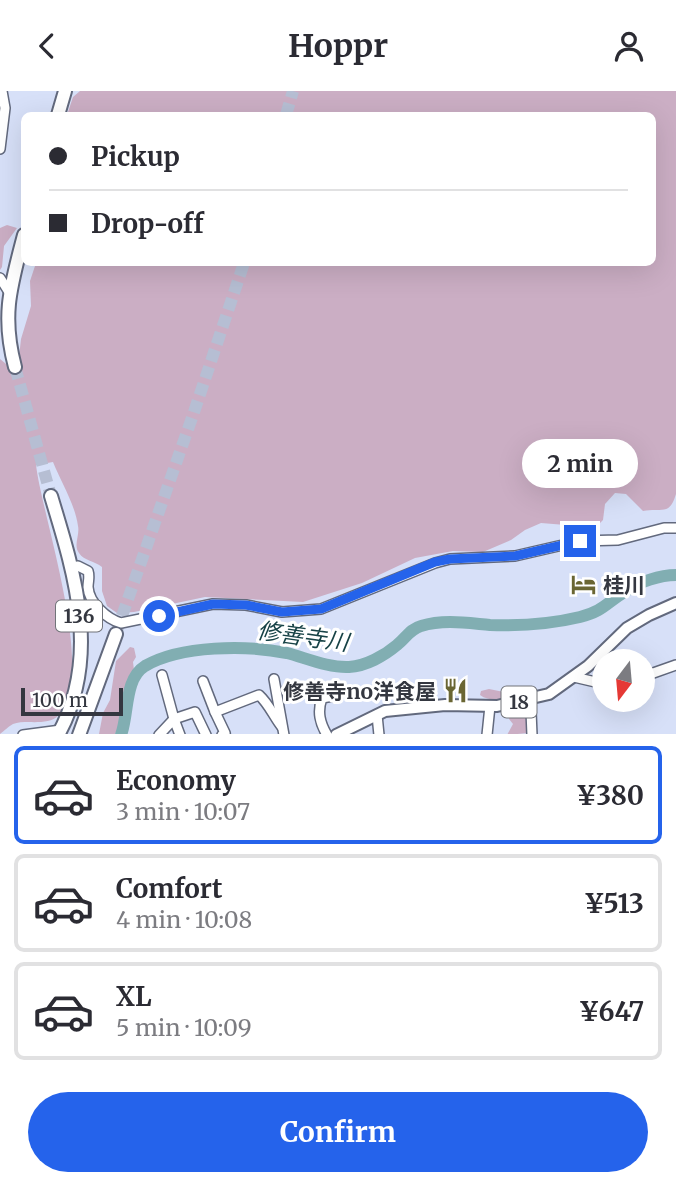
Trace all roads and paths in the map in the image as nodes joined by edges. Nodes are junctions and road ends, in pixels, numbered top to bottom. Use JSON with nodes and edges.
{"nodes":[{"id":1,"x":2,"y":91,"type":"edge"},
{"id":2,"x":65,"y":91,"type":"edge"},
{"id":3,"x":59,"y":112,"type":"edge"},
{"id":4,"x":0,"y":149,"type":"edge"},
{"id":5,"x":21,"y":246,"type":"edge"},
{"id":6,"x":0,"y":278,"type":"edge"},
{"id":7,"x":9,"y":292,"type":"junction"},
{"id":8,"x":15,"y":367,"type":"tunnel mouth"},
{"id":9,"x":51,"y":496,"type":"tunnel mouth"},
{"id":10,"x":676,"y":528,"type":"edge"},
{"id":11,"x":73,"y":567,"type":"junction"},
{"id":12,"x":676,"y":603,"type":"edge"},
{"id":13,"x":116,"y":634,"type":"tunnel mouth"},
{"id":14,"x":676,"y":665,"type":"edge"},
{"id":15,"x":655,"y":672,"type":"edge"},
{"id":16,"x":162,"y":675,"type":"dead end"},
{"id":17,"x":574,"y":677,"type":"junction"},
{"id":18,"x":274,"y":679,"type":"dead end"},
{"id":19,"x":203,"y":681,"type":"dead end"},
{"id":20,"x":592,"y":681,"type":"edge"},
{"id":21,"x":336,"y":692,"type":"dead end"},
{"id":22,"x":510,"y":704,"type":"junction"},
{"id":23,"x":490,"y":706,"type":"junction"},
{"id":24,"x":215,"y":712,"type":"junction"},
{"id":25,"x":377,"y":715,"type":"junction"},
{"id":26,"x":174,"y":719,"type":"junction"},
{"id":27,"x":81,"y":731,"type":"edge"},
{"id":28,"x":283,"y":731,"type":"edge"},
{"id":29,"x":59,"y":732,"type":"edge"},
{"id":30,"x":23,"y":734,"type":"edge"},
{"id":31,"x":159,"y":734,"type":"edge"},
{"id":32,"x":180,"y":734,"type":"edge"},
{"id":33,"x":206,"y":734,"type":"edge"},
{"id":34,"x":225,"y":734,"type":"edge"},
{"id":35,"x":327,"y":734,"type":"edge"},
{"id":36,"x":336,"y":734,"type":"edge"},
{"id":37,"x":379,"y":734,"type":"edge"},
{"id":38,"x":487,"y":734,"type":"edge"},
{"id":39,"x":532,"y":734,"type":"edge"}],
"edges":[{"from":1,"to":4,"type":"street"},
{"from":2,"to":3,"type":"highway"},
{"from":5,"to":7,"type":"highway"},
{"from":6,"to":7,"type":"street"},
{"from":7,"to":8,"type":"highway"},
{"from":9,"to":11,"type":"highway","number":"136"},
{"from":10,"to":11,"type":"street"},
{"from":11,"to":29,"type":"highway","number":"136"},
{"from":12,"to":17,"type":"main road","number":"18"},
{"from":13,"to":27,"type":"highway","number":"136"},
{"from":14,"to":15,"type":"street"},
{"from":16,"to":26,"type":"street"},
{"from":17,"to":20,"type":"street"},
{"from":17,"to":22,"type":"main road","number":"18"},
{"from":18,"to":28,"type":"street"},
{"from":19,"to":24,"type":"street"},
{"from":21,"to":35,"type":"street"},
{"from":22,"to":23,"type":"main road","number":"18"},
{"from":22,"to":39,"type":"street"},
{"from":23,"to":25,"type":"main road","number":"18"},
{"from":23,"to":38,"type":"street"},
{"from":24,"to":28,"type":"street"},
{"from":24,"to":34,"type":"street"},
{"from":25,"to":36,"type":"main road","number":"18"},
{"from":25,"to":37,"type":"street"},
{"from":26,"to":31,"type":"street"},
{"from":26,"to":32,"type":"street"},
{"from":26,"to":33,"type":"street"},
{"from":29,"to":30,"type":"street"}]}
